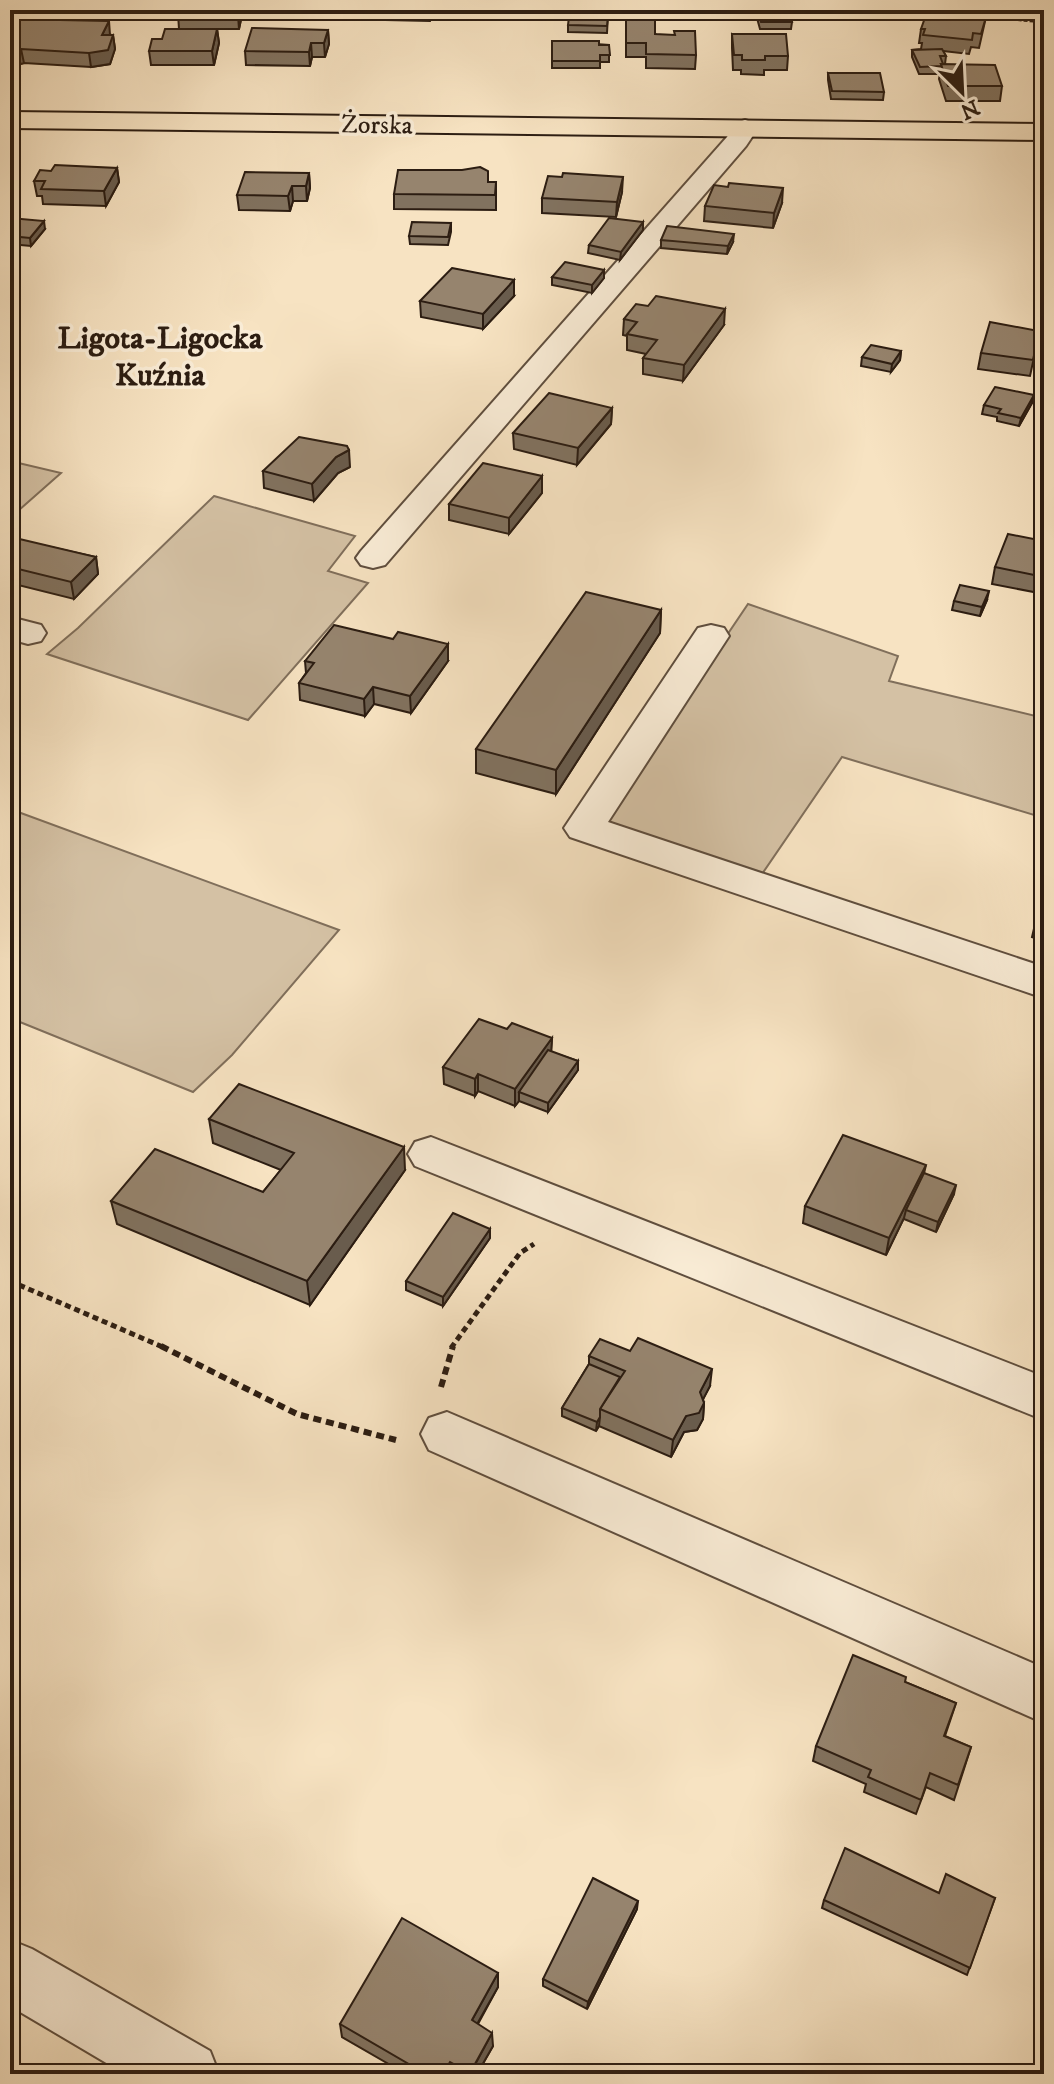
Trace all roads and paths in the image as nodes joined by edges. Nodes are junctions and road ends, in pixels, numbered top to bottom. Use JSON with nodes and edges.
{"nodes":[{"id":1,"x":934,"y":12,"type":"edge"},
{"id":2,"x":1044,"y":22,"type":"edge"},
{"id":3,"x":10,"y":120,"type":"edge"},
{"id":4,"x":745,"y":128,"type":"junction"},
{"id":5,"x":1044,"y":130,"type":"edge"},
{"id":6,"x":373,"y":558,"type":"dead end"},
{"id":7,"x":711,"y":636,"type":"dead end"},
{"id":8,"x":1044,"y":983,"type":"edge"},
{"id":9,"x":431,"y":1154,"type":"dead end"},
{"id":10,"x":584,"y":1215,"type":"junction"},
{"id":11,"x":10,"y":1281,"type":"edge"},
{"id":12,"x":1044,"y":1399,"type":"edge"},
{"id":13,"x":447,"y":1434,"type":"junction"},
{"id":14,"x":1044,"y":1696,"type":"edge"},
{"id":15,"x":10,"y":1971,"type":"edge"},
{"id":16,"x":187,"y":2074,"type":"edge"}],
"edges":[{"from":1,"to":2,"type":"path"},
{"from":3,"to":4,"type":"main road","name":"Żorska"},
{"from":4,"to":5,"type":"main road","name":"Żorska"},
{"from":4,"to":6,"type":"street"},
{"from":7,"to":8,"type":"street"},
{"from":9,"to":10,"type":"street"},
{"from":10,"to":12,"type":"street"},
{"from":10,"to":13,"type":"path"},
{"from":11,"to":13,"type":"path"},
{"from":13,"to":14,"type":"street"},
{"from":15,"to":16,"type":"street"}]}
